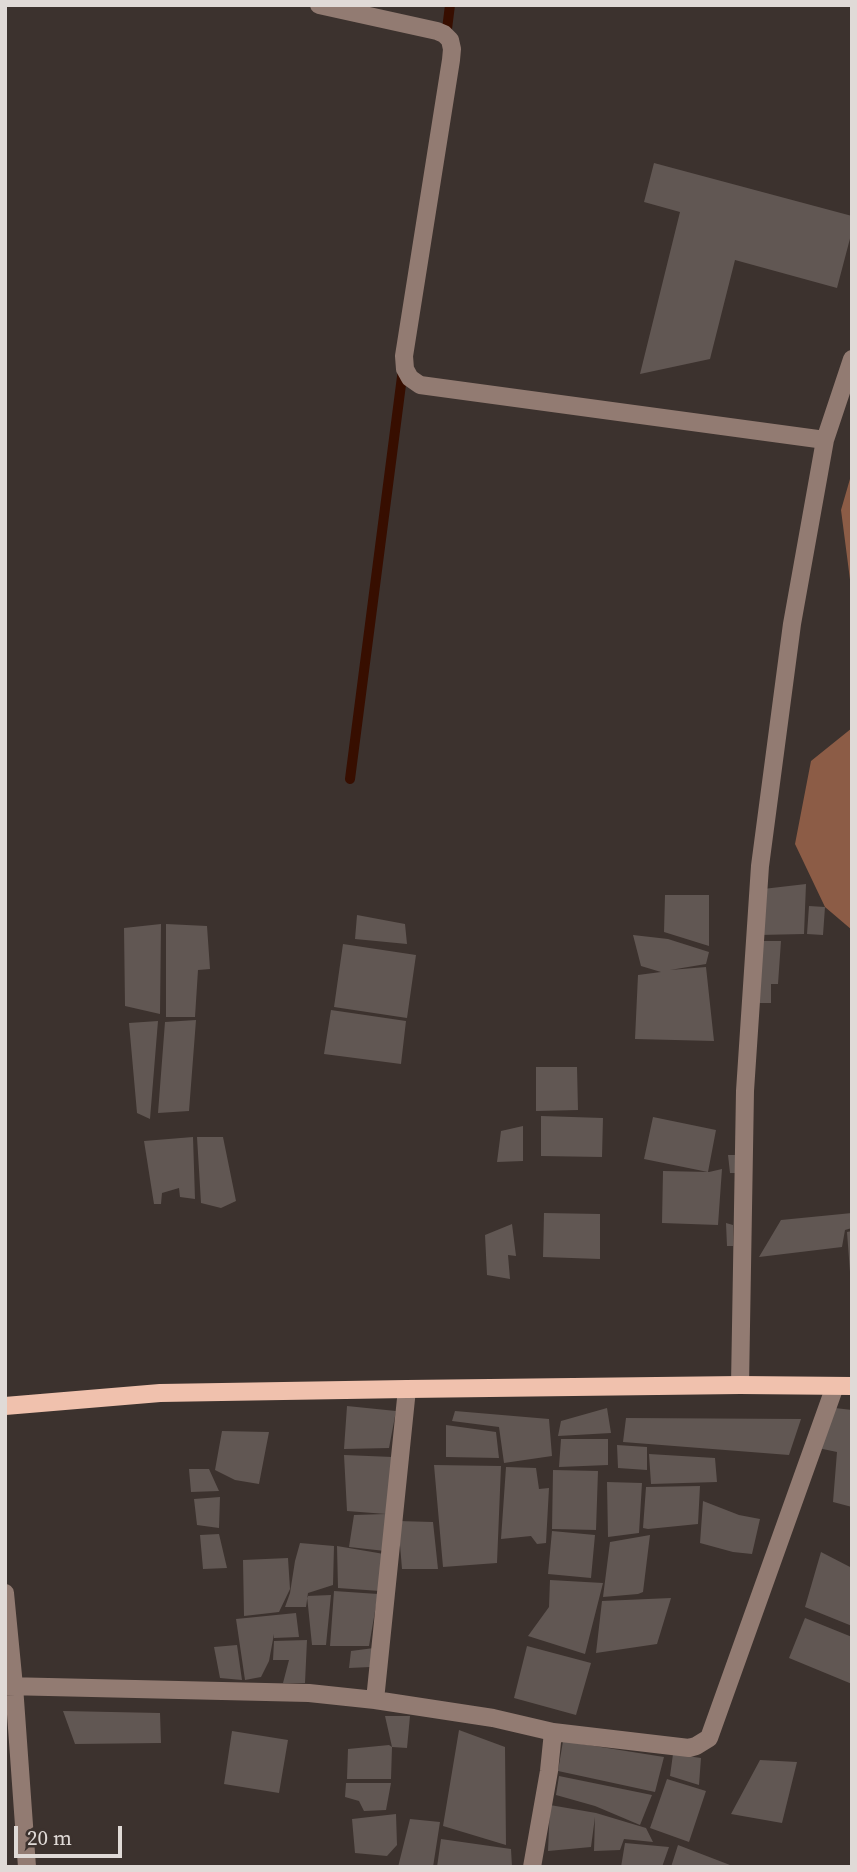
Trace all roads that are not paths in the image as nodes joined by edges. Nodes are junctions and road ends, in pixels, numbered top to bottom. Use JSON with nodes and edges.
{"nodes":[{"id":1,"x":319,"y":5,"type":"edge"},
{"id":2,"x":852,"y":359,"type":"edge"},
{"id":3,"x":825,"y":440,"type":"junction"},
{"id":4,"x":740,"y":1385,"type":"junction"},
{"id":5,"x":843,"y":1386,"type":"edge"},
{"id":6,"x":407,"y":1389,"type":"junction"},
{"id":7,"x":5,"y":1406,"type":"edge"},
{"id":8,"x":5,"y":1593,"type":"edge"},
{"id":9,"x":10,"y":1686,"type":"edge"},
{"id":10,"x":375,"y":1700,"type":"junction"},
{"id":11,"x":553,"y":1732,"type":"junction"},
{"id":12,"x":27,"y":1867,"type":"edge"},
{"id":13,"x":532,"y":1867,"type":"edge"}],
"edges":[{"from":1,"to":3,"type":"street"},
{"from":2,"to":3,"type":"street"},
{"from":3,"to":4,"type":"street"},
{"from":4,"to":5,"type":"main road"},
{"from":4,"to":6,"type":"main road"},
{"from":5,"to":11,"type":"street"},
{"from":6,"to":7,"type":"main road"},
{"from":6,"to":10,"type":"street"},
{"from":8,"to":9,"type":"street"},
{"from":9,"to":10,"type":"street"},
{"from":9,"to":12,"type":"street"},
{"from":10,"to":11,"type":"street"},
{"from":11,"to":13,"type":"street"}]}
